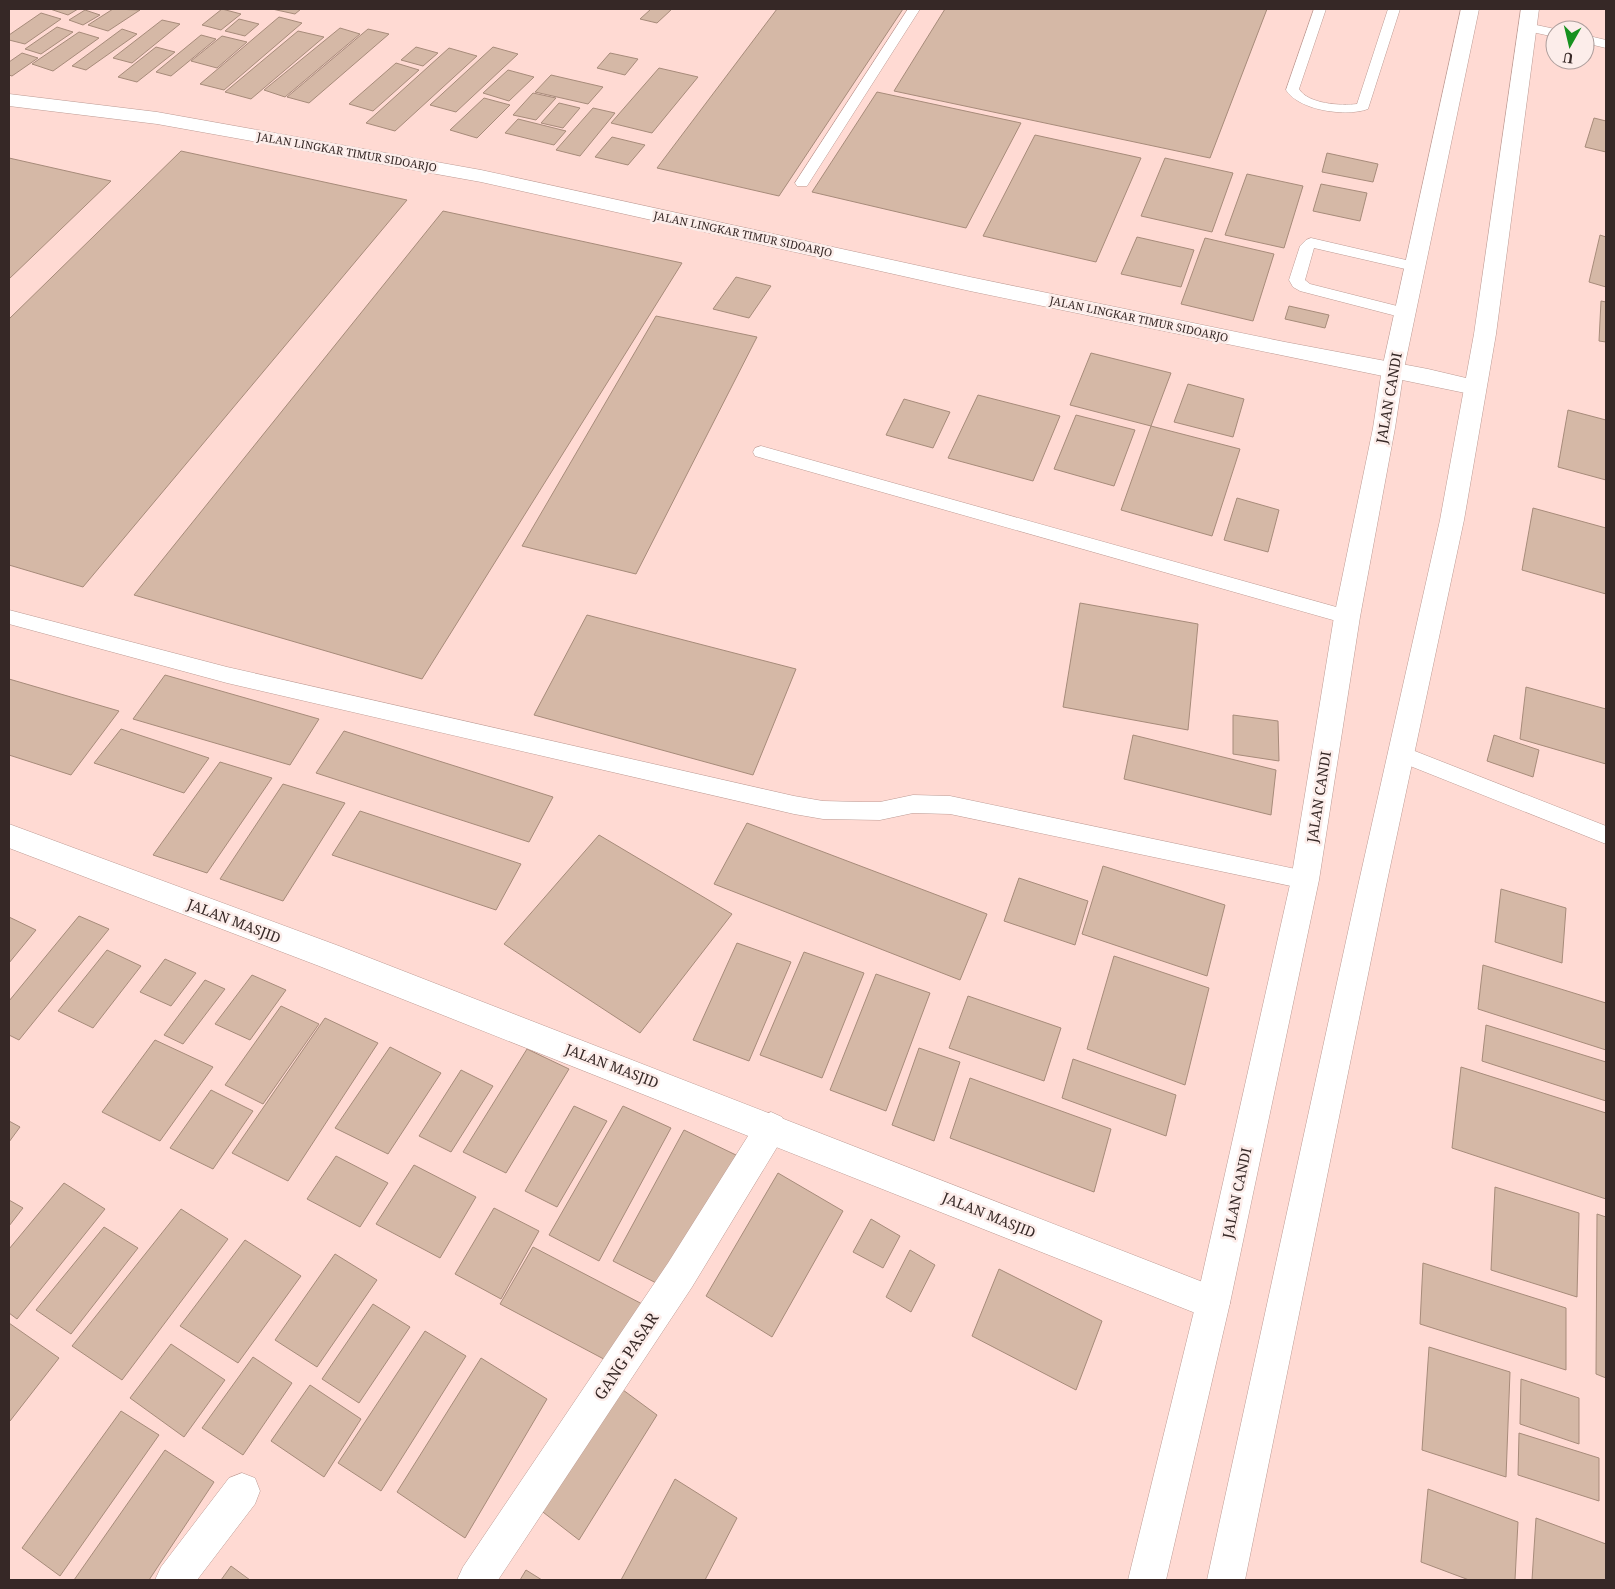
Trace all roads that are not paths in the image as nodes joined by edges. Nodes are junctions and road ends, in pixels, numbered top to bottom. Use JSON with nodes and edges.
{"nodes":[{"id":1,"x":914,"y":9,"type":"edge"},
{"id":2,"x":1320,"y":9,"type":"edge"},
{"id":3,"x":1394,"y":9,"type":"edge"},
{"id":4,"x":1470,"y":9,"type":"edge"},
{"id":5,"x":1529,"y":18,"type":"edge"},
{"id":6,"x":1545,"y":27,"type":"edge"},
{"id":7,"x":9,"y":100,"type":"edge"},
{"id":8,"x":802,"y":183,"type":"dead end"},
{"id":9,"x":1414,"y":266,"type":"junction"},
{"id":10,"x":1404,"y":313,"type":"junction"},
{"id":11,"x":1392,"y":369,"type":"junction"},
{"id":12,"x":1475,"y":387,"type":"junction"},
{"id":13,"x":761,"y":452,"type":"dead end"},
{"id":14,"x":9,"y":616,"type":"edge"},
{"id":15,"x":1347,"y":617,"type":"junction"},
{"id":16,"x":1402,"y":754,"type":"junction"},
{"id":17,"x":1606,"y":835,"type":"edge"},
{"id":18,"x":9,"y":836,"type":"edge"},
{"id":19,"x":1305,"y":880,"type":"junction"},
{"id":20,"x":771,"y":1128,"type":"junction"},
{"id":21,"x":1213,"y":1303,"type":"junction"},
{"id":22,"x":242,"y":1491,"type":"dead end"},
{"id":23,"x":174,"y":1580,"type":"edge"},
{"id":24,"x":476,"y":1580,"type":"edge"},
{"id":25,"x":1148,"y":1580,"type":"edge"},
{"id":26,"x":1226,"y":1580,"type":"edge"}],
"edges":[{"from":1,"to":8,"type":"lane"},
{"from":2,"to":3,"type":"lane"},
{"from":4,"to":9,"type":"main road","name":"JALAN CANDI"},
{"from":5,"to":6,"type":"lane"},
{"from":5,"to":12,"type":"main road"},
{"from":7,"to":11,"type":"main road","name":"JALAN LINGKAR TIMUR SIDOARJO"},
{"from":9,"to":10,"type":"main road","name":"JALAN CANDI"},
{"from":9,"to":10,"type":"lane"},
{"from":10,"to":11,"type":"main road","name":"JALAN CANDI"},
{"from":11,"to":12,"type":"main road","name":"JALAN LINGKAR TIMUR SIDOARJO"},
{"from":11,"to":15,"type":"main road","name":"JALAN CANDI"},
{"from":12,"to":16,"type":"main road"},
{"from":13,"to":15,"type":"lane"},
{"from":14,"to":19,"type":"lane"},
{"from":15,"to":19,"type":"main road","name":"JALAN CANDI"},
{"from":16,"to":17,"type":"lane"},
{"from":16,"to":26,"type":"main road"},
{"from":18,"to":20,"type":"main road","name":"JALAN MASJID"},
{"from":19,"to":21,"type":"main road","name":"JALAN CANDI"},
{"from":20,"to":21,"type":"main road","name":"JALAN MASJID"},
{"from":20,"to":24,"type":"main road","name":"GANG PASAR"},
{"from":21,"to":25,"type":"main road","name":"JALAN CANDI"},
{"from":22,"to":23,"type":"main road"}]}
